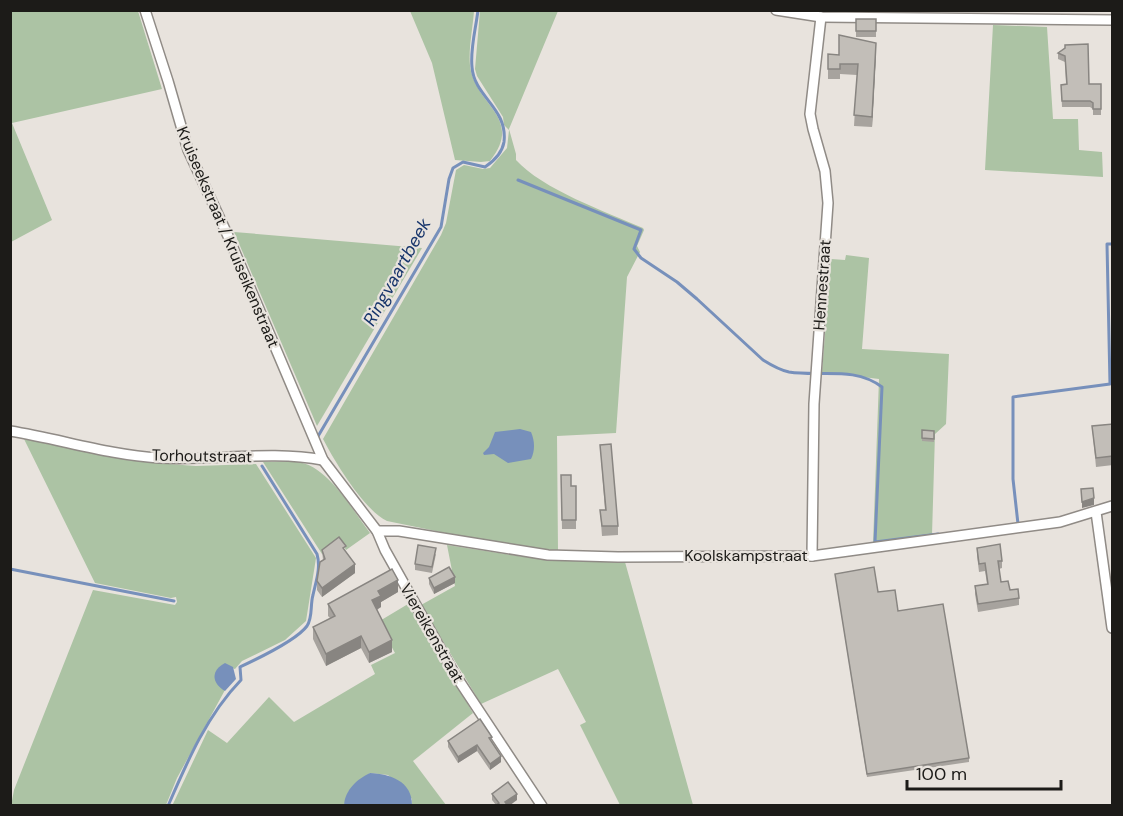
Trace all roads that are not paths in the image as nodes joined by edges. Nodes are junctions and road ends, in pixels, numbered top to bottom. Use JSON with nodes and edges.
{"nodes":[{"id":1,"x":145,"y":10,"type":"edge"},
{"id":2,"x":776,"y":10,"type":"edge"},
{"id":3,"x":821,"y":17,"type":"junction"},
{"id":4,"x":1113,"y":20,"type":"edge"},
{"id":5,"x":10,"y":430,"type":"edge"},
{"id":6,"x":323,"y":460,"type":"junction"},
{"id":7,"x":1113,"y":506,"type":"edge"},
{"id":8,"x":1096,"y":512,"type":"junction"},
{"id":9,"x":377,"y":531,"type":"junction"},
{"id":10,"x":812,"y":556,"type":"junction"},
{"id":11,"x":1113,"y":628,"type":"edge"},
{"id":12,"x":542,"y":806,"type":"edge"}],
"edges":[{"from":1,"to":6,"type":"street","name":"Kruiseekstraat / Kruiseikenstraat"},
{"from":2,"to":3,"type":"street"},
{"from":3,"to":4,"type":"street"},
{"from":3,"to":10,"type":"street","name":"Hennestraat"},
{"from":5,"to":6,"type":"street","name":"Torhoutstraat"},
{"from":6,"to":9,"type":"street","name":"Viereikenstraat"},
{"from":7,"to":8,"type":"street","name":"Koolskampstraat"},
{"from":8,"to":10,"type":"street","name":"Koolskampstraat"},
{"from":8,"to":11,"type":"street"},
{"from":9,"to":10,"type":"street","name":"Koolskampstraat"},
{"from":9,"to":12,"type":"street","name":"Viereikenstraat"}]}
